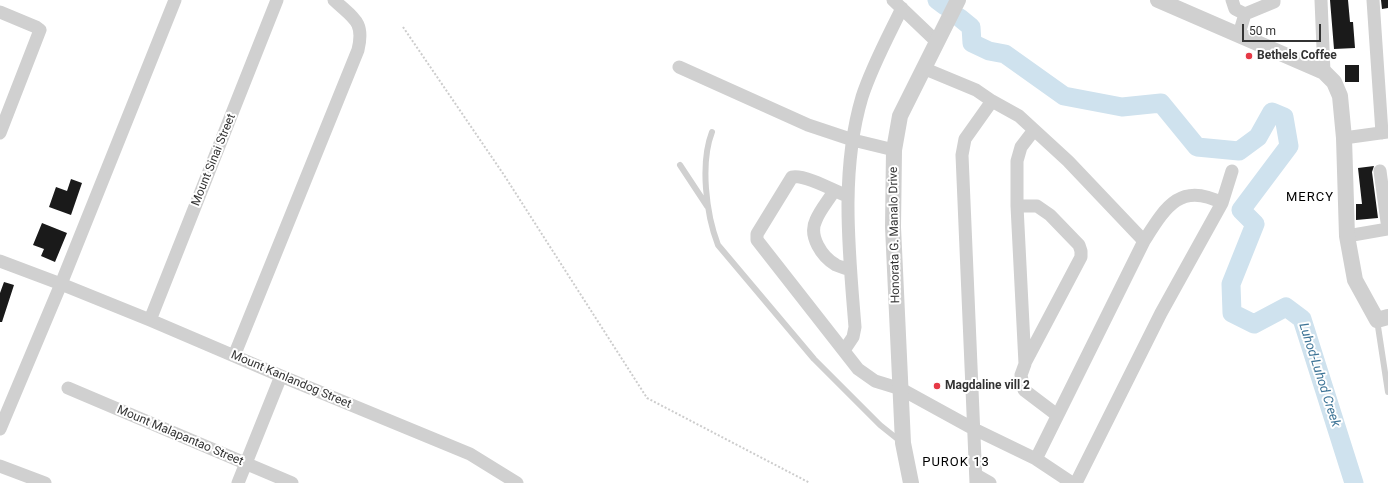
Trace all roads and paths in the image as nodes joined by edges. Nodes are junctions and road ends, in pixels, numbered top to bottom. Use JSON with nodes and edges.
{"nodes":[{"id":1,"x":175,"y":0,"type":"edge"},
{"id":2,"x":277,"y":0,"type":"edge"},
{"id":3,"x":334,"y":0,"type":"edge"},
{"id":4,"x":958,"y":0,"type":"edge"},
{"id":5,"x":1158,"y":0,"type":"edge"},
{"id":6,"x":1232,"y":0,"type":"edge"},
{"id":7,"x":1321,"y":0,"type":"edge"},
{"id":8,"x":1373,"y":0,"type":"edge"},
{"id":9,"x":1276,"y":1,"type":"edge"},
{"id":10,"x":897,"y":4,"type":"edge"},
{"id":11,"x":0,"y":12,"type":"edge"},
{"id":12,"x":1245,"y":14,"type":"junction"},
{"id":13,"x":403,"y":27,"type":"dead end"},
{"id":14,"x":1239,"y":34,"type":"junction"},
{"id":15,"x":937,"y":42,"type":"junction"},
{"id":16,"x":679,"y":67,"type":"dead end"},
{"id":17,"x":923,"y":68,"type":"junction"},
{"id":18,"x":1324,"y":72,"type":"junction"},
{"id":19,"x":992,"y":101,"type":"junction"},
{"id":20,"x":1034,"y":130,"type":"junction"},
{"id":21,"x":712,"y":132,"type":"dead end"},
{"id":22,"x":0,"y":133,"type":"edge"},
{"id":23,"x":1385,"y":133,"type":"edge"},
{"id":24,"x":1344,"y":138,"type":"junction"},
{"id":25,"x":853,"y":140,"type":"junction"},
{"id":26,"x":894,"y":150,"type":"junction"},
{"id":27,"x":680,"y":165,"type":"dead end"},
{"id":28,"x":1232,"y":170,"type":"dead end"},
{"id":29,"x":1380,"y":171,"type":"dead end"},
{"id":30,"x":834,"y":191,"type":"junction"},
{"id":31,"x":848,"y":196,"type":"junction"},
{"id":32,"x":1222,"y":203,"type":"junction"},
{"id":33,"x":1016,"y":206,"type":"junction"},
{"id":34,"x":708,"y":207,"type":"junction"},
{"id":35,"x":1388,"y":229,"type":"edge"},
{"id":36,"x":1347,"y":236,"type":"junction"},
{"id":37,"x":1144,"y":241,"type":"junction"},
{"id":38,"x":0,"y":261,"type":"edge"},
{"id":39,"x":850,"y":270,"type":"junction"},
{"id":40,"x":61,"y":284,"type":"junction"},
{"id":41,"x":1382,"y":319,"type":"edge"},
{"id":42,"x":150,"y":320,"type":"junction"},
{"id":43,"x":844,"y":349,"type":"junction"},
{"id":44,"x":234,"y":356,"type":"junction"},
{"id":45,"x":1025,"y":364,"type":"junction"},
{"id":46,"x":281,"y":376,"type":"junction"},
{"id":47,"x":68,"y":388,"type":"dead end"},
{"id":48,"x":901,"y":389,"type":"junction"},
{"id":49,"x":1388,"y":392,"type":"edge"},
{"id":50,"x":1057,"y":415,"type":"junction"},
{"id":51,"x":0,"y":428,"type":"edge"},
{"id":52,"x":972,"y":428,"type":"junction"},
{"id":53,"x":903,"y":443,"type":"junction"},
{"id":54,"x":1036,"y":458,"type":"junction"},
{"id":55,"x":246,"y":464,"type":"junction"},
{"id":56,"x":0,"y":466,"type":"edge"},
{"id":57,"x":976,"y":479,"type":"edge"},
{"id":58,"x":45,"y":483,"type":"edge"},
{"id":59,"x":238,"y":483,"type":"edge"},
{"id":60,"x":292,"y":483,"type":"edge"},
{"id":61,"x":517,"y":483,"type":"edge"},
{"id":62,"x":810,"y":483,"type":"edge"},
{"id":63,"x":911,"y":483,"type":"edge"},
{"id":64,"x":990,"y":483,"type":"edge"},
{"id":65,"x":1072,"y":483,"type":"edge"},
{"id":66,"x":1076,"y":483,"type":"edge"}],
"edges":[{"from":1,"to":40,"type":"street"},
{"from":2,"to":42,"type":"street","name":"Mount Sinai Street"},
{"from":3,"to":44,"type":"street"},
{"from":4,"to":15,"type":"street","name":"Honorata G. Manalo Drive"},
{"from":5,"to":14,"type":"street"},
{"from":6,"to":12,"type":"street"},
{"from":7,"to":18,"type":"street"},
{"from":8,"to":23,"type":"street"},
{"from":9,"to":12,"type":"street"},
{"from":10,"to":15,"type":"street"},
{"from":10,"to":25,"type":"street"},
{"from":11,"to":22,"type":"street"},
{"from":12,"to":14,"type":"street"},
{"from":13,"to":62,"type":"path"},
{"from":14,"to":18,"type":"street"},
{"from":15,"to":17,"type":"street","name":"Honorata G. Manalo Drive"},
{"from":16,"to":25,"type":"street"},
{"from":17,"to":19,"type":"street"},
{"from":17,"to":26,"type":"street","name":"Honorata G. Manalo Drive"},
{"from":18,"to":24,"type":"street"},
{"from":19,"to":20,"type":"street"},
{"from":19,"to":52,"type":"street"},
{"from":20,"to":33,"type":"street"},
{"from":20,"to":37,"type":"street"},
{"from":21,"to":34,"type":"lane"},
{"from":23,"to":24,"type":"street"},
{"from":24,"to":36,"type":"street"},
{"from":25,"to":26,"type":"street"},
{"from":25,"to":31,"type":"street"},
{"from":26,"to":48,"type":"street","name":"Honorata G. Manalo Drive"},
{"from":27,"to":34,"type":"lane"},
{"from":28,"to":32,"type":"street"},
{"from":29,"to":35,"type":"street"},
{"from":30,"to":31,"type":"street"},
{"from":30,"to":39,"type":"street"},
{"from":30,"to":43,"type":"street"},
{"from":31,"to":39,"type":"street"},
{"from":32,"to":37,"type":"street"},
{"from":32,"to":66,"type":"street"},
{"from":33,"to":45,"type":"street"},
{"from":33,"to":45,"type":"street"},
{"from":34,"to":53,"type":"lane"},
{"from":35,"to":36,"type":"street"},
{"from":36,"to":41,"type":"street"},
{"from":37,"to":50,"type":"street"},
{"from":38,"to":40,"type":"street","name":"Mount Kanlandog Street"},
{"from":39,"to":43,"type":"street"},
{"from":40,"to":42,"type":"street","name":"Mount Kanlandog Street"},
{"from":40,"to":51,"type":"street"},
{"from":41,"to":49,"type":"lane"},
{"from":42,"to":44,"type":"street","name":"Mount Kanlandog Street"},
{"from":43,"to":48,"type":"street"},
{"from":44,"to":46,"type":"street","name":"Mount Kanlandog Street"},
{"from":45,"to":50,"type":"street"},
{"from":46,"to":55,"type":"street"},
{"from":46,"to":61,"type":"street","name":"Mount Kanlandog Street"},
{"from":47,"to":55,"type":"street","name":"Mount Malapantao Street"},
{"from":48,"to":52,"type":"street"},
{"from":48,"to":53,"type":"street","name":"Honorata G. Manalo Drive"},
{"from":50,"to":54,"type":"street"},
{"from":52,"to":54,"type":"street"},
{"from":52,"to":57,"type":"street"},
{"from":53,"to":63,"type":"street","name":"Honorata G. Manalo Drive"},
{"from":54,"to":65,"type":"street"},
{"from":55,"to":59,"type":"street"},
{"from":55,"to":60,"type":"street","name":"Mount Malapantao Street"},
{"from":56,"to":58,"type":"street"},
{"from":57,"to":64,"type":"street"}]}
